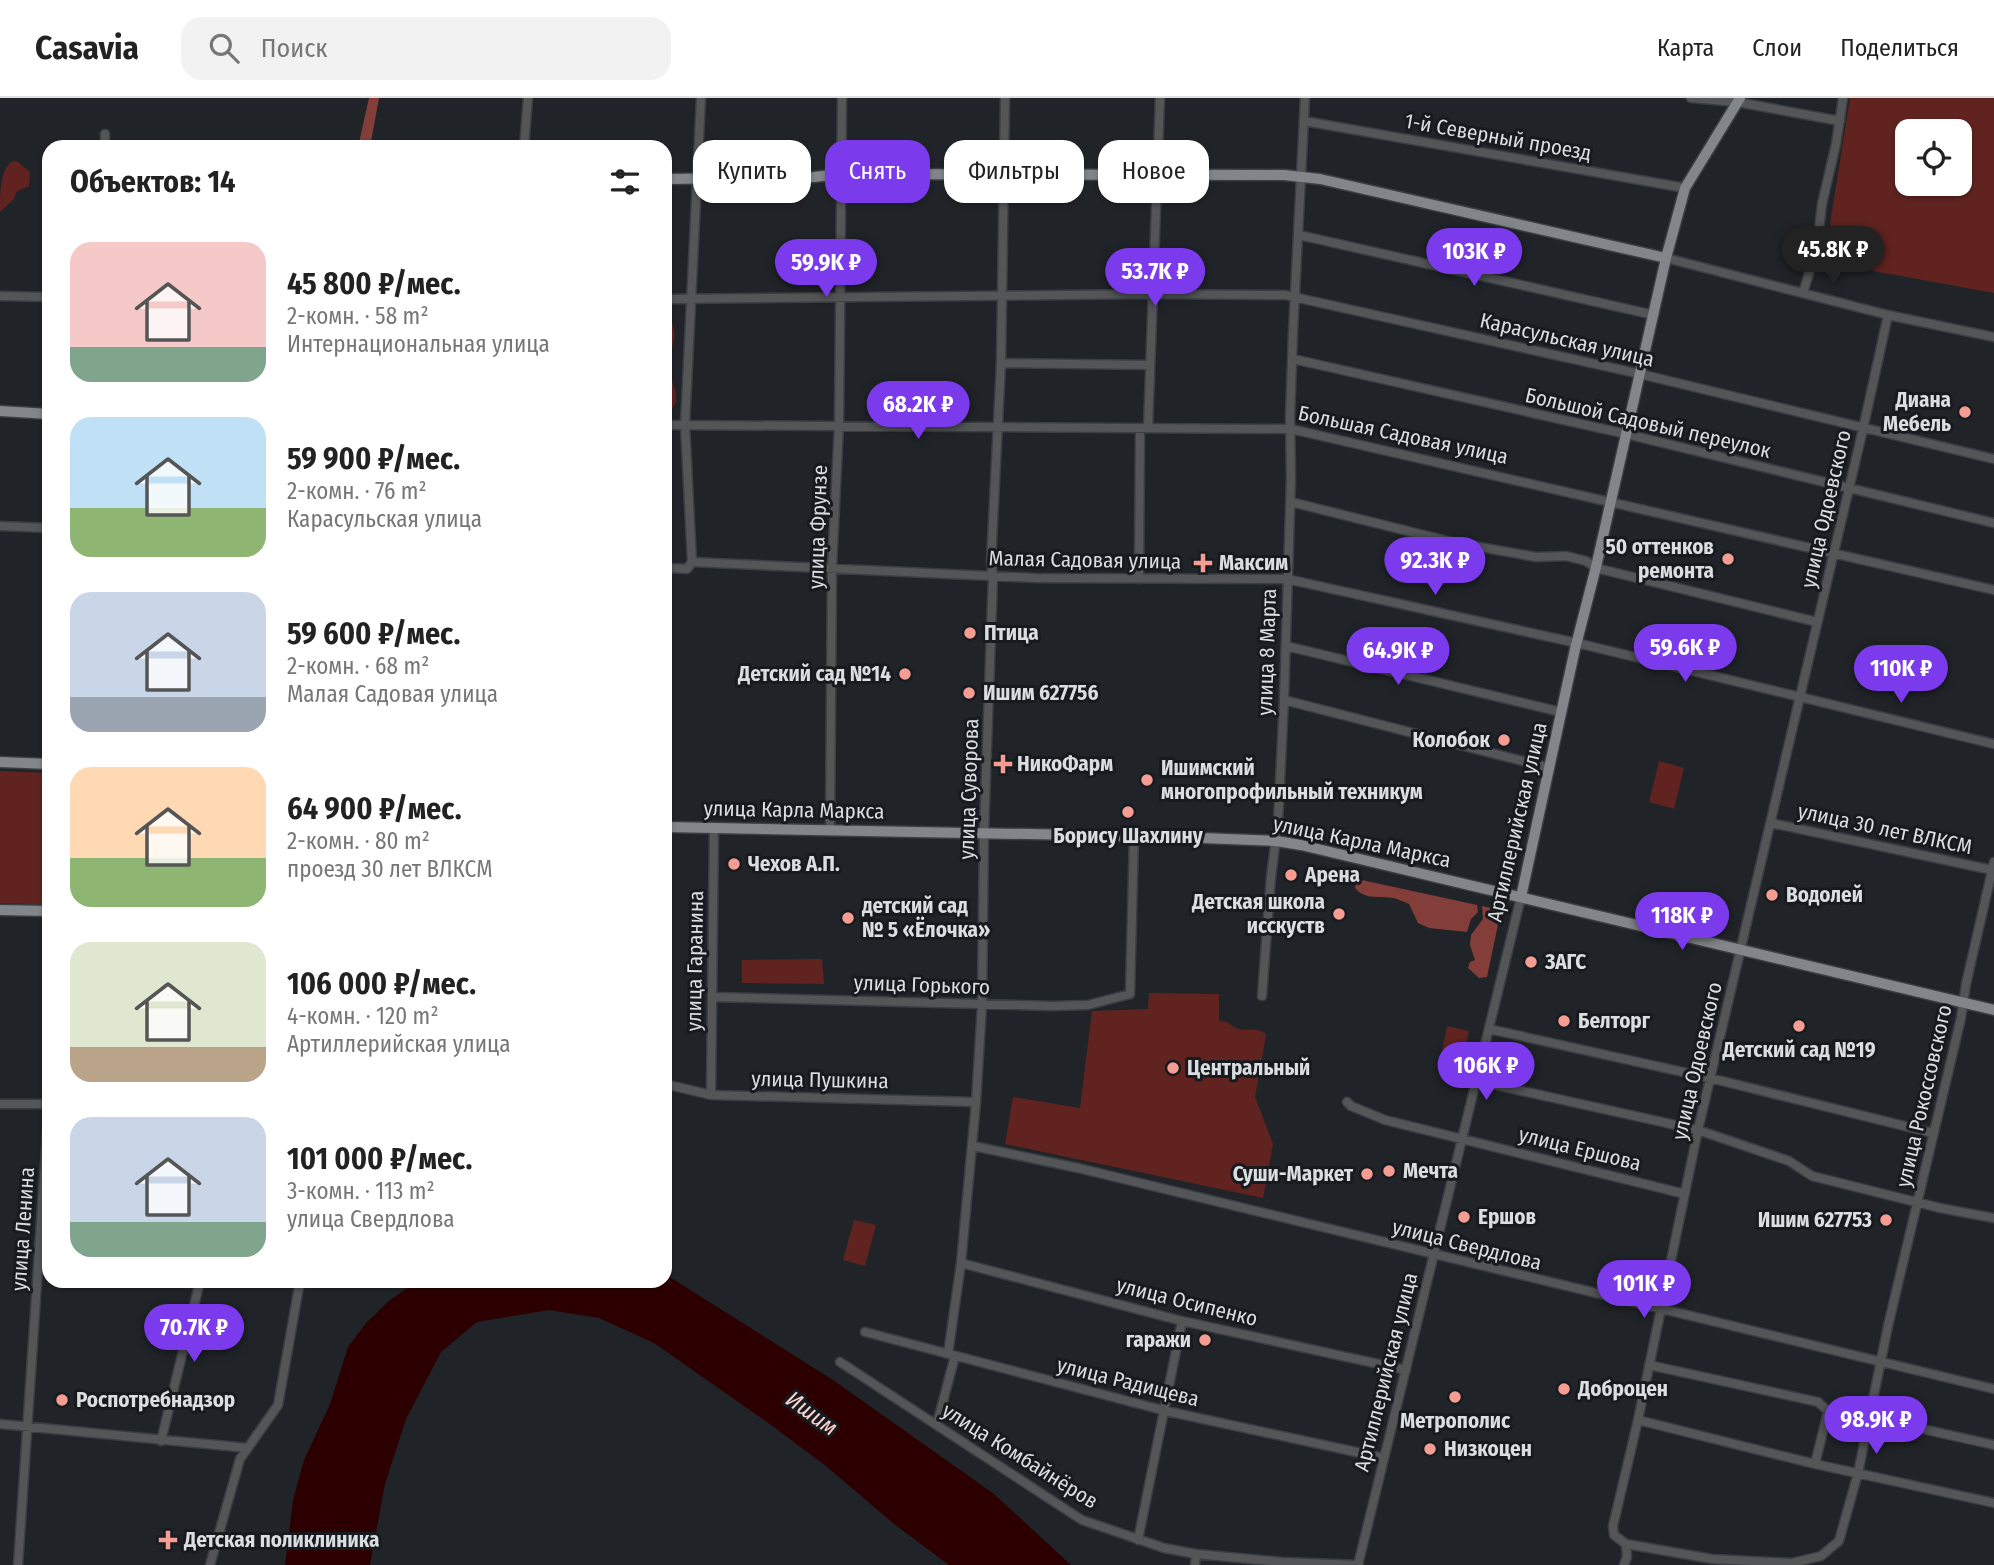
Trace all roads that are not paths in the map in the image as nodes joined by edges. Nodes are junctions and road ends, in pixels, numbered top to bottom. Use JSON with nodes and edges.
{"nodes":[{"id":1,"x":528,"y":98,"type":"edge"},
{"id":2,"x":701,"y":98,"type":"edge"},
{"id":3,"x":842,"y":98,"type":"edge"},
{"id":4,"x":1005,"y":98,"type":"edge"},
{"id":5,"x":1160,"y":98,"type":"edge"},
{"id":6,"x":1305,"y":98,"type":"edge"},
{"id":7,"x":1691,"y":98,"type":"edge"},
{"id":8,"x":1843,"y":98,"type":"edge"},
{"id":9,"x":1739,"y":100,"type":"edge"},
{"id":10,"x":1304,"y":121,"type":"junction"},
{"id":11,"x":1840,"y":121,"type":"junction"},
{"id":12,"x":105,"y":134,"type":"dead end"},
{"id":13,"x":105,"y":140,"type":"edge"},
{"id":14,"x":525,"y":140,"type":"edge"},
{"id":15,"x":699,"y":140,"type":"edge"},
{"id":16,"x":841,"y":140,"type":"edge"},
{"id":17,"x":1003,"y":140,"type":"edge"},
{"id":18,"x":1159,"y":140,"type":"edge"},
{"id":19,"x":1209,"y":174,"type":"edge"},
{"id":20,"x":1301,"y":177,"type":"junction"},
{"id":21,"x":672,"y":178,"type":"edge"},
{"id":22,"x":693,"y":178,"type":"edge"},
{"id":23,"x":1685,"y":188,"type":"junction"},
{"id":24,"x":696,"y":203,"type":"edge"},
{"id":25,"x":840,"y":203,"type":"edge"},
{"id":26,"x":1002,"y":203,"type":"edge"},
{"id":27,"x":1157,"y":203,"type":"edge"},
{"id":28,"x":1299,"y":235,"type":"junction"},
{"id":29,"x":1666,"y":258,"type":"junction"},
{"id":30,"x":1803,"y":293,"type":"junction"},
{"id":31,"x":1152,"y":294,"type":"junction"},
{"id":32,"x":0,"y":296,"type":"edge"},
{"id":33,"x":1001,"y":296,"type":"junction"},
{"id":34,"x":1294,"y":296,"type":"junction"},
{"id":35,"x":42,"y":298,"type":"edge"},
{"id":36,"x":841,"y":298,"type":"junction"},
{"id":37,"x":672,"y":299,"type":"edge"},
{"id":38,"x":690,"y":299,"type":"junction"},
{"id":39,"x":1654,"y":315,"type":"junction"},
{"id":40,"x":1888,"y":315,"type":"junction"},
{"id":41,"x":1994,"y":337,"type":"edge"},
{"id":42,"x":1293,"y":359,"type":"junction"},
{"id":43,"x":1001,"y":363,"type":"junction"},
{"id":44,"x":1150,"y":365,"type":"junction"},
{"id":45,"x":1640,"y":374,"type":"junction"},
{"id":46,"x":0,"y":411,"type":"edge"},
{"id":47,"x":42,"y":414,"type":"edge"},
{"id":48,"x":672,"y":425,"type":"edge"},
{"id":49,"x":685,"y":425,"type":"junction"},
{"id":50,"x":839,"y":425,"type":"junction"},
{"id":51,"x":998,"y":427,"type":"junction"},
{"id":52,"x":1144,"y":428,"type":"junction"},
{"id":53,"x":1291,"y":429,"type":"junction"},
{"id":54,"x":1863,"y":429,"type":"junction"},
{"id":55,"x":1626,"y":434,"type":"junction"},
{"id":56,"x":1994,"y":459,"type":"edge"},
{"id":57,"x":1848,"y":489,"type":"junction"},
{"id":58,"x":1611,"y":501,"type":"junction"},
{"id":59,"x":1291,"y":502,"type":"junction"},
{"id":60,"x":1994,"y":523,"type":"edge"},
{"id":61,"x":0,"y":526,"type":"edge"},
{"id":62,"x":42,"y":528,"type":"edge"},
{"id":63,"x":1833,"y":552,"type":"junction"},
{"id":64,"x":692,"y":562,"type":"junction"},
{"id":65,"x":832,"y":567,"type":"junction"},
{"id":66,"x":672,"y":568,"type":"edge"},
{"id":67,"x":1596,"y":568,"type":"junction"},
{"id":68,"x":993,"y":576,"type":"junction"},
{"id":69,"x":1139,"y":579,"type":"junction"},
{"id":70,"x":1287,"y":579,"type":"junction"},
{"id":71,"x":1994,"y":590,"type":"edge"},
{"id":72,"x":1817,"y":622,"type":"junction"},
{"id":73,"x":1577,"y":643,"type":"junction"},
{"id":74,"x":1286,"y":646,"type":"junction"},
{"id":75,"x":1800,"y":696,"type":"junction"},
{"id":76,"x":1284,"y":700,"type":"junction"},
{"id":77,"x":1561,"y":712,"type":"junction"},
{"id":78,"x":1994,"y":744,"type":"edge"},
{"id":79,"x":0,"y":762,"type":"edge"},
{"id":80,"x":42,"y":764,"type":"edge"},
{"id":81,"x":1550,"y":768,"type":"junction"},
{"id":82,"x":1771,"y":823,"type":"junction"},
{"id":83,"x":672,"y":827,"type":"edge"},
{"id":84,"x":714,"y":828,"type":"junction"},
{"id":85,"x":830,"y":831,"type":"junction"},
{"id":86,"x":984,"y":832,"type":"junction"},
{"id":87,"x":1134,"y":835,"type":"junction"},
{"id":88,"x":1276,"y":841,"type":"junction"},
{"id":89,"x":1993,"y":866,"type":"edge"},
{"id":90,"x":1521,"y":897,"type":"junction"},
{"id":91,"x":0,"y":910,"type":"edge"},
{"id":92,"x":42,"y":911,"type":"edge"},
{"id":93,"x":1741,"y":950,"type":"junction"},
{"id":94,"x":1262,"y":996,"type":"dead end"},
{"id":95,"x":712,"y":998,"type":"junction"},
{"id":96,"x":1963,"y":1003,"type":"junction"},
{"id":97,"x":982,"y":1005,"type":"junction"},
{"id":98,"x":1994,"y":1010,"type":"edge"},
{"id":99,"x":1489,"y":1029,"type":"junction"},
{"id":100,"x":1710,"y":1078,"type":"junction"},
{"id":101,"x":1477,"y":1081,"type":"junction"},
{"id":102,"x":672,"y":1086,"type":"edge"},
{"id":103,"x":711,"y":1095,"type":"junction"},
{"id":104,"x":1347,"y":1101,"type":"dead end"},
{"id":105,"x":976,"y":1102,"type":"junction"},
{"id":106,"x":0,"y":1104,"type":"edge"},
{"id":107,"x":42,"y":1104,"type":"edge"},
{"id":108,"x":1698,"y":1130,"type":"junction"},
{"id":109,"x":1933,"y":1133,"type":"junction"},
{"id":110,"x":1463,"y":1138,"type":"junction"},
{"id":111,"x":973,"y":1146,"type":"junction"},
{"id":112,"x":1685,"y":1194,"type":"junction"},
{"id":113,"x":1917,"y":1202,"type":"junction"},
{"id":114,"x":42,"y":1211,"type":"edge"},
{"id":115,"x":1994,"y":1218,"type":"edge"},
{"id":116,"x":1435,"y":1255,"type":"junction"},
{"id":117,"x":961,"y":1263,"type":"junction"},
{"id":118,"x":198,"y":1288,"type":"edge"},
{"id":119,"x":299,"y":1288,"type":"edge"},
{"id":120,"x":1661,"y":1310,"type":"junction"},
{"id":121,"x":1182,"y":1321,"type":"junction"},
{"id":122,"x":865,"y":1332,"type":"dead end"},
{"id":123,"x":951,"y":1355,"type":"junction"},
{"id":124,"x":841,"y":1362,"type":"dead end"},
{"id":125,"x":1881,"y":1362,"type":"junction"},
{"id":126,"x":1649,"y":1364,"type":"junction"},
{"id":127,"x":1406,"y":1370,"type":"junction"},
{"id":128,"x":1994,"y":1389,"type":"edge"},
{"id":129,"x":1164,"y":1410,"type":"junction"},
{"id":130,"x":1869,"y":1417,"type":"junction"},
{"id":131,"x":1638,"y":1420,"type":"junction"},
{"id":132,"x":0,"y":1424,"type":"edge"},
{"id":133,"x":937,"y":1424,"type":"junction"},
{"id":134,"x":28,"y":1426,"type":"junction"},
{"id":135,"x":161,"y":1441,"type":"junction"},
{"id":136,"x":1994,"y":1445,"type":"edge"},
{"id":137,"x":248,"y":1448,"type":"junction"},
{"id":138,"x":1384,"y":1458,"type":"junction"},
{"id":139,"x":1815,"y":1464,"type":"junction"},
{"id":140,"x":1858,"y":1473,"type":"junction"},
{"id":141,"x":1994,"y":1503,"type":"edge"},
{"id":142,"x":1138,"y":1540,"type":"junction"},
{"id":143,"x":1626,"y":1544,"type":"junction"},
{"id":144,"x":1196,"y":1554,"type":"junction"},
{"id":145,"x":1282,"y":1563,"type":"edge"},
{"id":146,"x":18,"y":1565,"type":"edge"},
{"id":147,"x":210,"y":1565,"type":"edge"},
{"id":148,"x":1195,"y":1565,"type":"edge"},
{"id":149,"x":1358,"y":1565,"type":"edge"},
{"id":150,"x":1624,"y":1565,"type":"edge"}],
"edges":[{"from":1,"to":14,"type":"street"},
{"from":2,"to":15,"type":"street"},
{"from":3,"to":16,"type":"street","name":"улица Фрунзе"},
{"from":4,"to":17,"type":"street","name":"улица Суворова"},
{"from":5,"to":18,"type":"street"},
{"from":6,"to":10,"type":"street","name":"улица 8 Марта"},
{"from":7,"to":9,"type":"street"},
{"from":8,"to":11,"type":"street"},
{"from":9,"to":11,"type":"street"},
{"from":9,"to":23,"type":"main road","name":"Артиллерийская улица"},
{"from":10,"to":20,"type":"street","name":"улица 8 Марта"},
{"from":10,"to":23,"type":"street","name":"1-й Северный проезд"},
{"from":11,"to":30,"type":"street"},
{"from":12,"to":13,"type":"street"},
{"from":19,"to":20,"type":"main road"},
{"from":20,"to":28,"type":"street","name":"улица 8 Марта"},
{"from":20,"to":29,"type":"main road"},
{"from":21,"to":22,"type":"main road"},
{"from":23,"to":29,"type":"main road","name":"Артиллерийская улица"},
{"from":24,"to":38,"type":"street"},
{"from":25,"to":36,"type":"street","name":"улица Фрунзе"},
{"from":26,"to":33,"type":"street","name":"улица Суворова"},
{"from":27,"to":31,"type":"street"},
{"from":28,"to":34,"type":"street","name":"улица 8 Марта"},
{"from":28,"to":39,"type":"street"},
{"from":29,"to":30,"type":"street"},
{"from":29,"to":39,"type":"main road","name":"Артиллерийская улица"},
{"from":30,"to":40,"type":"street"},
{"from":31,"to":33,"type":"street","name":"Карасульская улица"},
{"from":31,"to":34,"type":"street","name":"Карасульская улица"},
{"from":31,"to":44,"type":"street"},
{"from":32,"to":35,"type":"street"},
{"from":33,"to":36,"type":"street","name":"Карасульская улица"},
{"from":33,"to":43,"type":"street","name":"улица Суворова"},
{"from":34,"to":42,"type":"street","name":"улица 8 Марта"},
{"from":34,"to":45,"type":"street","name":"Карасульская улица"},
{"from":36,"to":38,"type":"street","name":"Карасульская улица"},
{"from":36,"to":50,"type":"street","name":"улица Фрунзе"},
{"from":37,"to":38,"type":"street","name":"Карасульская улица"},
{"from":38,"to":49,"type":"street"},
{"from":39,"to":45,"type":"main road","name":"Артиллерийская улица"},
{"from":40,"to":41,"type":"street"},
{"from":40,"to":54,"type":"street","name":"улица Одоевского"},
{"from":42,"to":53,"type":"street","name":"улица 8 Марта"},
{"from":42,"to":55,"type":"street","name":"Большой Садовый переулок"},
{"from":43,"to":44,"type":"street"},
{"from":43,"to":51,"type":"street","name":"улица Суворова"},
{"from":44,"to":52,"type":"street"},
{"from":45,"to":54,"type":"street","name":"Карасульская улица"},
{"from":45,"to":55,"type":"main road","name":"Артиллерийская улица"},
{"from":46,"to":47,"type":"main road"},
{"from":48,"to":49,"type":"street","name":"Большая Садовая улица"},
{"from":49,"to":50,"type":"street","name":"Большая Садовая улица"},
{"from":49,"to":64,"type":"street"},
{"from":50,"to":51,"type":"street","name":"Большая Садовая улица"},
{"from":50,"to":65,"type":"street","name":"улица Фрунзе"},
{"from":51,"to":52,"type":"street","name":"Большая Садовая улица"},
{"from":51,"to":68,"type":"street","name":"улица Суворова"},
{"from":52,"to":53,"type":"street","name":"Большая Садовая улица"},
{"from":52,"to":69,"type":"street"},
{"from":53,"to":58,"type":"street","name":"Большая Садовая улица"},
{"from":53,"to":59,"type":"street","name":"улица 8 Марта"},
{"from":54,"to":56,"type":"street","name":"Карасульская улица"},
{"from":54,"to":57,"type":"street","name":"улица Одоевского"},
{"from":55,"to":57,"type":"street","name":"Большой Садовый переулок"},
{"from":55,"to":58,"type":"main road","name":"Артиллерийская улица"},
{"from":57,"to":60,"type":"street","name":"Большой Садовый переулок"},
{"from":57,"to":63,"type":"street","name":"улица Одоевского"},
{"from":58,"to":63,"type":"street","name":"Большая Садовая улица"},
{"from":58,"to":67,"type":"main road","name":"Артиллерийская улица"},
{"from":59,"to":67,"type":"street"},
{"from":59,"to":70,"type":"street","name":"улица 8 Марта"},
{"from":61,"to":62,"type":"street"},
{"from":63,"to":71,"type":"street","name":"Большая Садовая улица"},
{"from":63,"to":72,"type":"street","name":"улица Одоевского"},
{"from":64,"to":65,"type":"street","name":"Малая Садовая улица"},
{"from":64,"to":66,"type":"street","name":"Малая Садовая улица"},
{"from":65,"to":68,"type":"street","name":"Малая Садовая улица"},
{"from":65,"to":85,"type":"street","name":"улица Фрунзе"},
{"from":67,"to":72,"type":"street"},
{"from":67,"to":73,"type":"main road","name":"Артиллерийская улица"},
{"from":68,"to":69,"type":"street","name":"Малая Садовая улица"},
{"from":68,"to":86,"type":"street","name":"улица Суворова"},
{"from":69,"to":70,"type":"street","name":"Малая Садовая улица"},
{"from":70,"to":73,"type":"street","name":"Малая Садовая улица"},
{"from":70,"to":74,"type":"street","name":"улица 8 Марта"},
{"from":72,"to":75,"type":"street","name":"улица Одоевского"},
{"from":73,"to":75,"type":"street","name":"Малая Садовая улица"},
{"from":73,"to":77,"type":"main road","name":"Артиллерийская улица"},
{"from":74,"to":76,"type":"street","name":"улица 8 Марта"},
{"from":74,"to":77,"type":"street"},
{"from":75,"to":78,"type":"street","name":"Малая Садовая улица"},
{"from":75,"to":82,"type":"street","name":"улица Одоевского"},
{"from":76,"to":81,"type":"street"},
{"from":76,"to":88,"type":"street","name":"улица 8 Марта"},
{"from":77,"to":81,"type":"main road","name":"Артиллерийская улица"},
{"from":79,"to":80,"type":"main road"},
{"from":81,"to":90,"type":"main road","name":"Артиллерийская улица"},
{"from":82,"to":89,"type":"street","name":"улица 30 лет ВЛКСМ"},
{"from":82,"to":93,"type":"street","name":"улица Одоевского"},
{"from":83,"to":84,"type":"main road","name":"улица Карла Маркса"},
{"from":84,"to":85,"type":"main road","name":"улица Карла Маркса"},
{"from":84,"to":95,"type":"street","name":"улица Гаранина"},
{"from":85,"to":86,"type":"main road","name":"улица Карла Маркса"},
{"from":86,"to":87,"type":"main road","name":"улица Карла Маркса"},
{"from":86,"to":97,"type":"street","name":"улица Суворова"},
{"from":87,"to":88,"type":"main road","name":"улица Карла Маркса"},
{"from":87,"to":97,"type":"street","name":"улица Горького"},
{"from":88,"to":90,"type":"main road","name":"улица Карла Маркса"},
{"from":88,"to":94,"type":"street","name":"улица 8 Марта"},
{"from":89,"to":96,"type":"street","name":"улица Рокоссовского"},
{"from":90,"to":93,"type":"main road","name":"улица Карла Маркса"},
{"from":90,"to":99,"type":"street","name":"Артиллерийская улица"},
{"from":91,"to":92,"type":"main road"},
{"from":93,"to":96,"type":"main road","name":"улица Карла Маркса"},
{"from":93,"to":100,"type":"street","name":"улица Одоевского"},
{"from":95,"to":97,"type":"street","name":"улица Горького"},
{"from":95,"to":103,"type":"street","name":"улица Гаранина"},
{"from":96,"to":98,"type":"main road","name":"улица Карла Маркса"},
{"from":96,"to":109,"type":"street","name":"улица Рокоссовского"},
{"from":97,"to":105,"type":"street","name":"улица Суворова"},
{"from":99,"to":100,"type":"street"},
{"from":99,"to":101,"type":"street","name":"Артиллерийская улица"},
{"from":100,"to":108,"type":"street","name":"улица Одоевского"},
{"from":100,"to":109,"type":"street"},
{"from":101,"to":108,"type":"street"},
{"from":101,"to":110,"type":"street","name":"Артиллерийская улица"},
{"from":102,"to":103,"type":"street","name":"улица Пушкина"},
{"from":103,"to":105,"type":"street","name":"улица Пушкина"},
{"from":104,"to":110,"type":"street","name":"улица Ершова"},
{"from":105,"to":111,"type":"street","name":"улица Суворова"},
{"from":106,"to":107,"type":"street"},
{"from":108,"to":112,"type":"street","name":"улица Одоевского"},
{"from":108,"to":113,"type":"street"},
{"from":109,"to":113,"type":"street","name":"улица Рокоссовского"},
{"from":110,"to":112,"type":"street","name":"улица Ершова"},
{"from":110,"to":116,"type":"street","name":"Артиллерийская улица"},
{"from":111,"to":116,"type":"street","name":"улица Свердлова"},
{"from":111,"to":117,"type":"street","name":"улица Суворова"},
{"from":112,"to":120,"type":"street","name":"улица Одоевского"},
{"from":113,"to":115,"type":"street"},
{"from":113,"to":125,"type":"street","name":"улица Рокоссовского"},
{"from":114,"to":134,"type":"street","name":"улица Ленина"},
{"from":116,"to":120,"type":"street","name":"улица Свердлова"},
{"from":116,"to":127,"type":"street","name":"Артиллерийская улица"},
{"from":117,"to":121,"type":"street","name":"улица Осипенко"},
{"from":117,"to":123,"type":"street","name":"улица Суворова"},
{"from":118,"to":135,"type":"street"},
{"from":119,"to":137,"type":"street"},
{"from":120,"to":125,"type":"street","name":"улица Свердлова"},
{"from":120,"to":126,"type":"street","name":"улица Одоевского"},
{"from":121,"to":127,"type":"street","name":"улица Осипенко"},
{"from":121,"to":129,"type":"street"},
{"from":122,"to":123,"type":"street","name":"улица Радищева"},
{"from":123,"to":129,"type":"street","name":"улица Радищева"},
{"from":123,"to":133,"type":"street","name":"улица Суворова"},
{"from":124,"to":133,"type":"street","name":"улица Комбайнёров"},
{"from":125,"to":128,"type":"street","name":"улица Свердлова"},
{"from":125,"to":130,"type":"street","name":"улица Рокоссовского"},
{"from":126,"to":131,"type":"street","name":"улица Одоевского"},
{"from":126,"to":139,"type":"street"},
{"from":127,"to":138,"type":"street","name":"Артиллерийская улица"},
{"from":129,"to":138,"type":"street","name":"улица Радищева"},
{"from":129,"to":142,"type":"street"},
{"from":130,"to":136,"type":"street"},
{"from":130,"to":140,"type":"street","name":"улица Рокоссовского"},
{"from":131,"to":139,"type":"street"},
{"from":131,"to":143,"type":"street","name":"улица Одоевского"},
{"from":132,"to":134,"type":"street"},
{"from":133,"to":142,"type":"street","name":"улица Комбайнёров"},
{"from":134,"to":135,"type":"street"},
{"from":134,"to":146,"type":"street","name":"улица Ленина"},
{"from":135,"to":137,"type":"street"},
{"from":137,"to":147,"type":"street"},
{"from":138,"to":149,"type":"street","name":"Артиллерийская улица"},
{"from":139,"to":140,"type":"street"},
{"from":140,"to":141,"type":"street"},
{"from":140,"to":143,"type":"street","name":"улица Рокоссовского"},
{"from":142,"to":144,"type":"street","name":"улица Комбайнёров"},
{"from":143,"to":150,"type":"street","name":"улица Одоевского"},
{"from":144,"to":145,"type":"street","name":"улица Комбайнёров"},
{"from":144,"to":148,"type":"street"},
{"from":145,"to":149,"type":"street","name":"улица Комбайнёров"}]}
